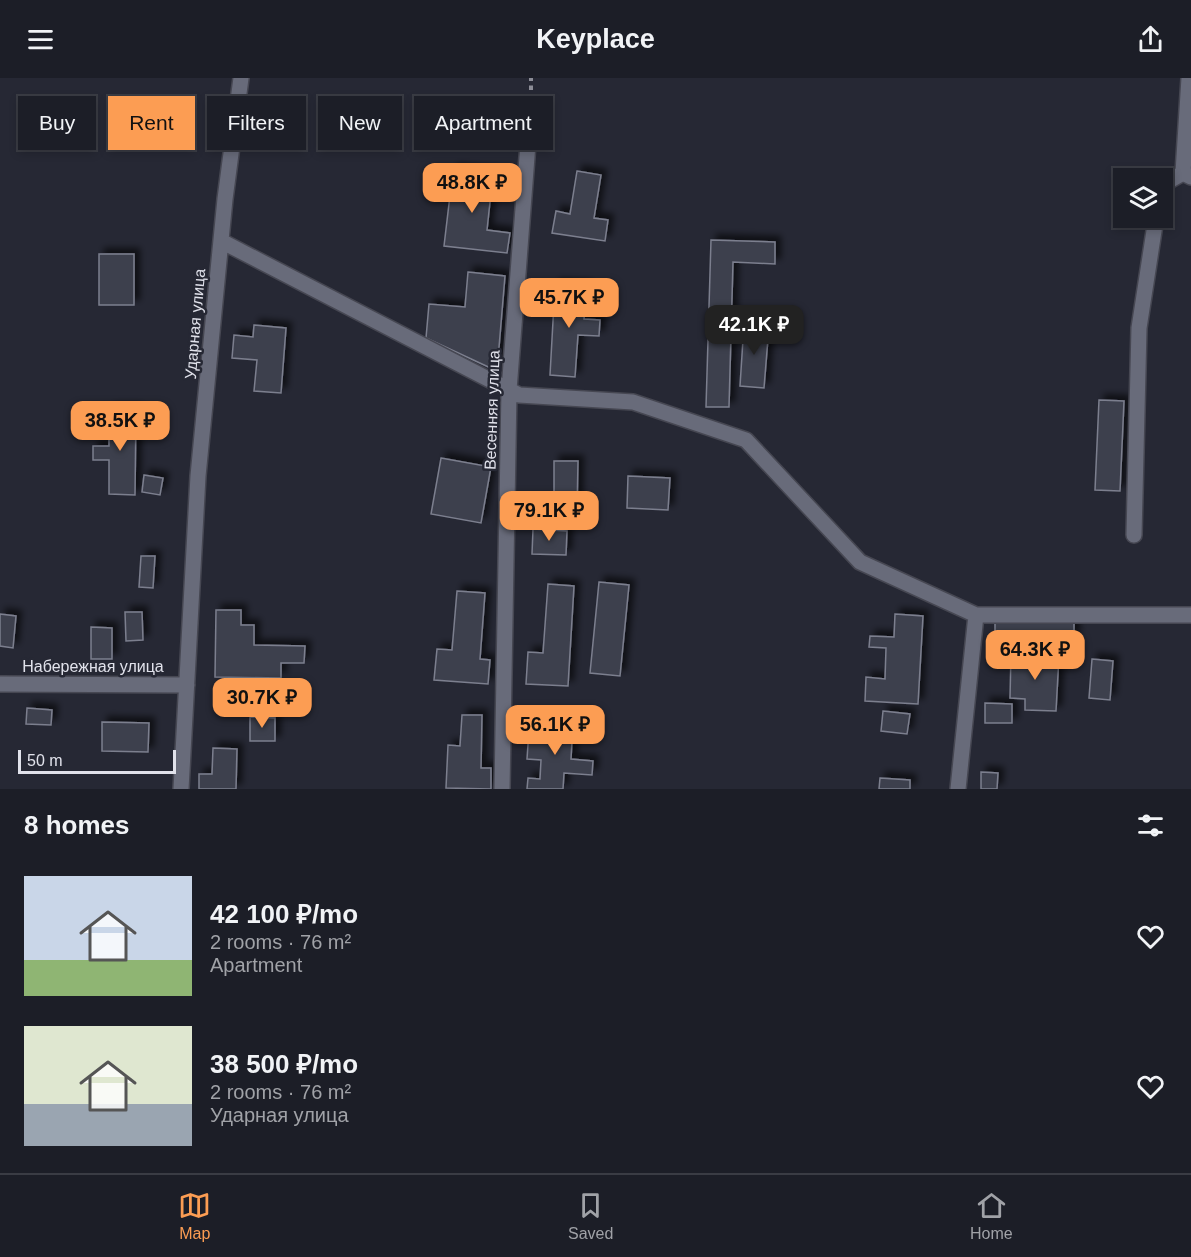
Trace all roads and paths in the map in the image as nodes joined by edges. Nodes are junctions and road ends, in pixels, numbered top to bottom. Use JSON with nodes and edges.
{"nodes":[{"id":1,"x":241,"y":78,"type":"edge"},
{"id":2,"x":1189,"y":78,"type":"edge"},
{"id":3,"x":528,"y":150,"type":"edge"},
{"id":4,"x":1187,"y":175,"type":"edge"},
{"id":5,"x":1173,"y":181,"type":"edge"},
{"id":6,"x":1154,"y":228,"type":"edge"},
{"id":7,"x":221,"y":241,"type":"junction"},
{"id":8,"x":509,"y":390,"type":"junction"},
{"id":9,"x":1134,"y":535,"type":"dead end"},
{"id":10,"x":976,"y":615,"type":"junction"},
{"id":11,"x":1191,"y":615,"type":"edge"},
{"id":12,"x":0,"y":684,"type":"edge"},
{"id":13,"x":187,"y":685,"type":"junction"},
{"id":14,"x":181,"y":789,"type":"edge"},
{"id":15,"x":502,"y":789,"type":"edge"},
{"id":16,"x":958,"y":789,"type":"edge"}],
"edges":[{"from":1,"to":7,"type":"street","name":"Ударная улица"},
{"from":2,"to":4,"type":"street"},
{"from":3,"to":8,"type":"street","name":"Весенняя улица"},
{"from":4,"to":5,"type":"street"},
{"from":6,"to":9,"type":"street"},
{"from":7,"to":8,"type":"street"},
{"from":7,"to":13,"type":"street","name":"Ударная улица"},
{"from":8,"to":10,"type":"street"},
{"from":8,"to":15,"type":"street","name":"Весенняя улица"},
{"from":10,"to":11,"type":"street"},
{"from":10,"to":16,"type":"street"},
{"from":12,"to":13,"type":"street","name":"Набережная улица"},
{"from":13,"to":14,"type":"street","name":"Ударная улица"}]}
